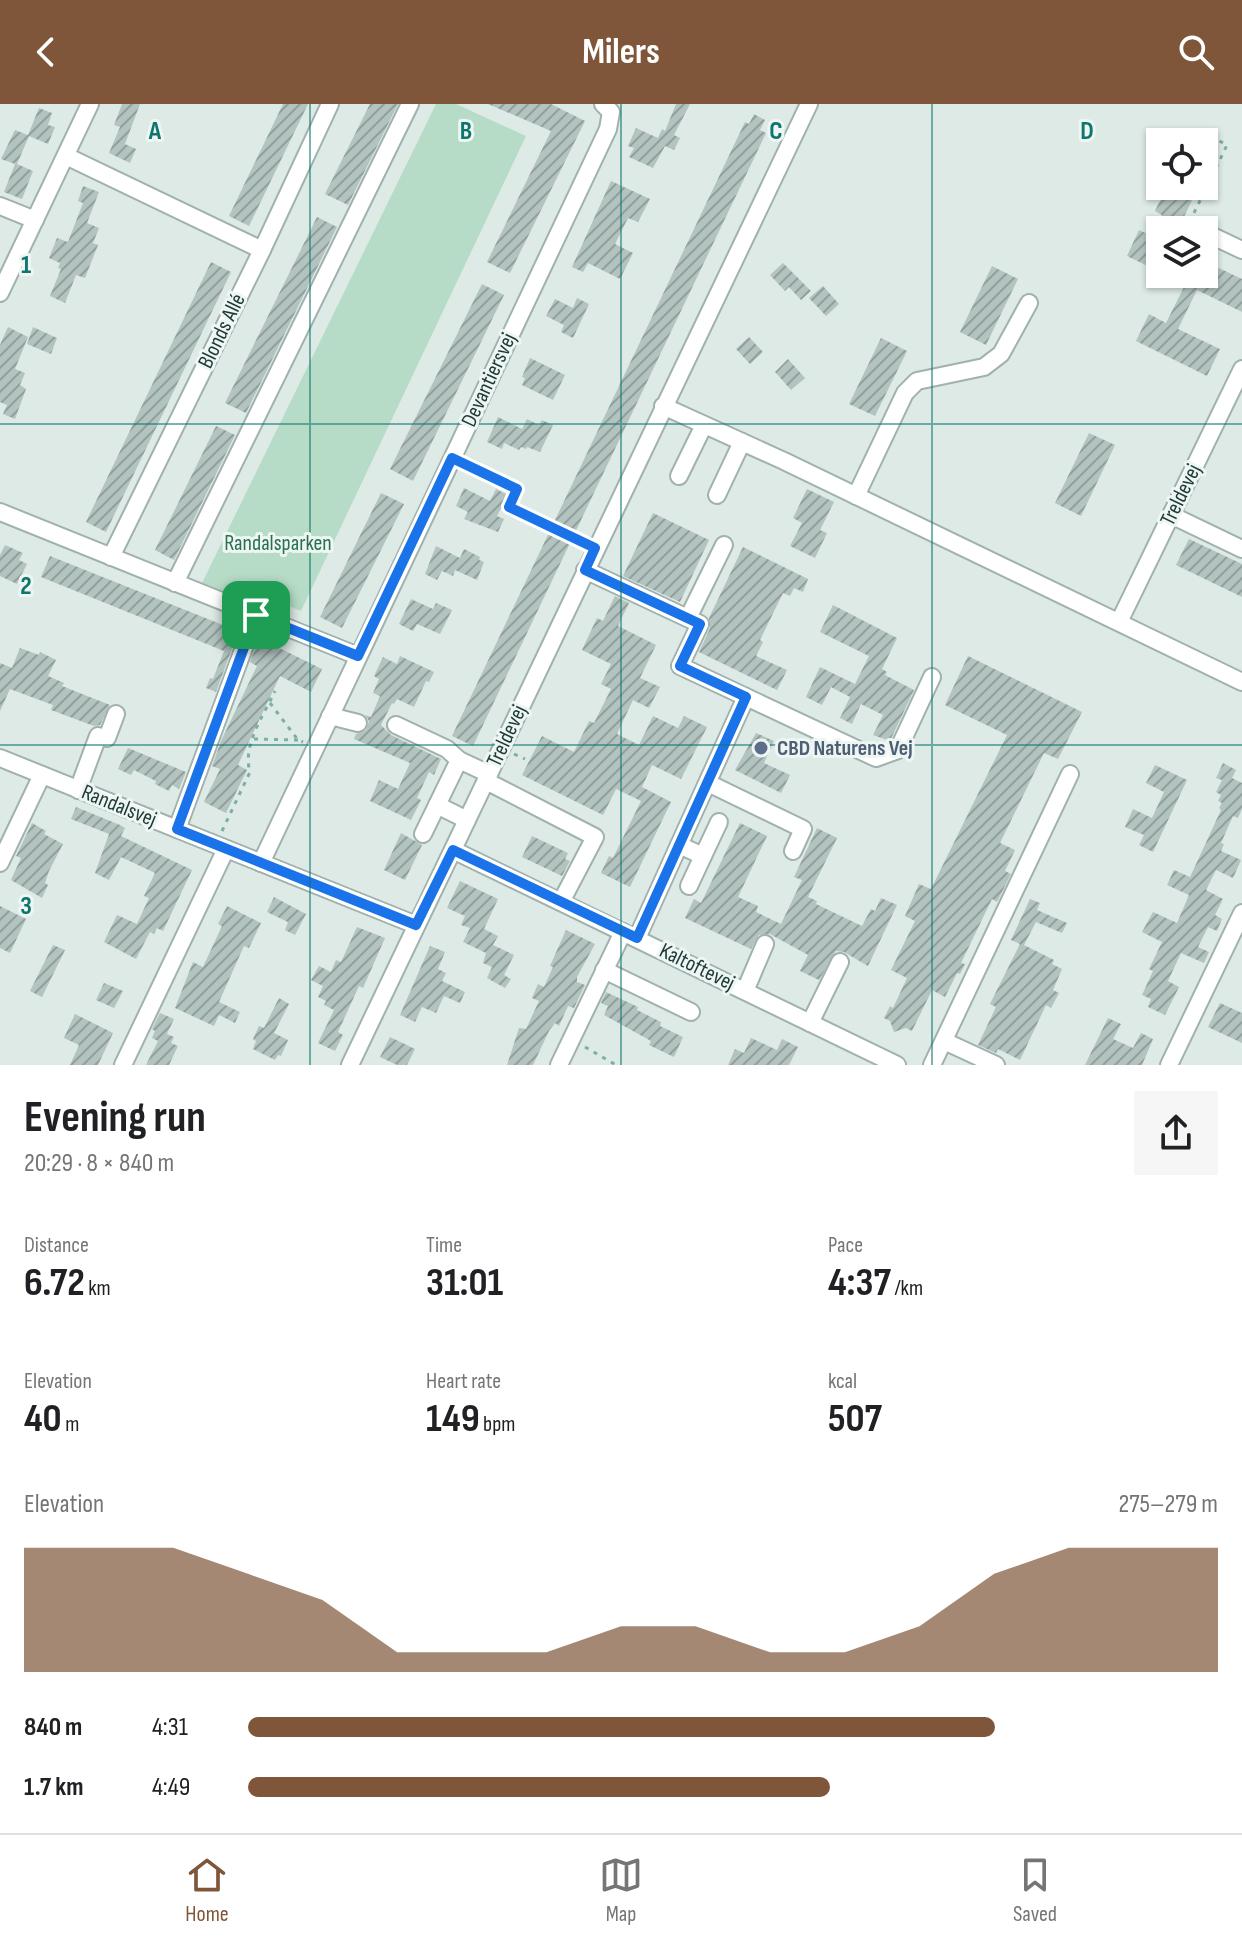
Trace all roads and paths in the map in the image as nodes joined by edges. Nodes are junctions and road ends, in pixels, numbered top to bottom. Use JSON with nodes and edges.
{"nodes":[{"id":1,"x":90,"y":104,"type":"edge"},
{"id":2,"x":330,"y":104,"type":"edge"},
{"id":3,"x":410,"y":104,"type":"edge"},
{"id":4,"x":809,"y":104,"type":"edge"},
{"id":5,"x":607,"y":108,"type":"edge"},
{"id":6,"x":1218,"y":140,"type":"edge"},
{"id":7,"x":66,"y":156,"type":"junction"},
{"id":8,"x":1218,"y":164,"type":"edge"},
{"id":9,"x":0,"y":206,"type":"edge"},
{"id":10,"x":35,"y":220,"type":"junction"},
{"id":11,"x":1218,"y":239,"type":"edge"},
{"id":12,"x":262,"y":250,"type":"junction"},
{"id":13,"x":1242,"y":250,"type":"edge"},
{"id":14,"x":0,"y":293,"type":"edge"},
{"id":15,"x":1029,"y":303,"type":"dead end"},
{"id":16,"x":1242,"y":369,"type":"edge"},
{"id":17,"x":663,"y":406,"type":"junction"},
{"id":18,"x":704,"y":425,"type":"junction"},
{"id":19,"x":742,"y":442,"type":"junction"},
{"id":20,"x":452,"y":458,"type":"junction"},
{"id":21,"x":679,"y":476,"type":"dead end"},
{"id":22,"x":717,"y":495,"type":"dead end"},
{"id":23,"x":856,"y":496,"type":"junction"},
{"id":24,"x":0,"y":512,"type":"edge"},
{"id":25,"x":1171,"y":515,"type":"junction"},
{"id":26,"x":724,"y":545,"type":"dead end"},
{"id":27,"x":595,"y":548,"type":"junction"},
{"id":28,"x":1242,"y":549,"type":"edge"},
{"id":29,"x":111,"y":557,"type":"junction"},
{"id":30,"x":585,"y":570,"type":"junction"},
{"id":31,"x":175,"y":583,"type":"junction"},
{"id":32,"x":256,"y":615,"type":"junction"},
{"id":33,"x":688,"y":618,"type":"junction"},
{"id":34,"x":1119,"y":622,"type":"junction"},
{"id":35,"x":358,"y":656,"type":"junction"},
{"id":36,"x":932,"y":677,"type":"dead end"},
{"id":37,"x":1242,"y":682,"type":"edge"},
{"id":38,"x":275,"y":691,"type":"dead end"},
{"id":39,"x":746,"y":697,"type":"junction"},
{"id":40,"x":270,"y":703,"type":"junction"},
{"id":41,"x":116,"y":714,"type":"dead end"},
{"id":42,"x":330,"y":716,"type":"junction"},
{"id":43,"x":358,"y":723,"type":"dead end"},
{"id":44,"x":396,"y":725,"type":"dead end"},
{"id":45,"x":252,"y":739,"type":"junction"},
{"id":46,"x":298,"y":740,"type":"junction"},
{"id":47,"x":315,"y":748,"type":"junction"},
{"id":48,"x":509,"y":751,"type":"dead end"},
{"id":49,"x":0,"y":758,"type":"edge"},
{"id":50,"x":525,"y":759,"type":"dead end"},
{"id":51,"x":459,"y":760,"type":"junction"},
{"id":52,"x":1070,"y":774,"type":"dead end"},
{"id":53,"x":42,"y":775,"type":"junction"},
{"id":54,"x":487,"y":778,"type":"junction"},
{"id":55,"x":708,"y":783,"type":"junction"},
{"id":56,"x":78,"y":790,"type":"junction"},
{"id":57,"x":437,"y":805,"type":"junction"},
{"id":58,"x":467,"y":820,"type":"junction"},
{"id":59,"x":719,"y":822,"type":"dead end"},
{"id":60,"x":177,"y":829,"type":"junction"},
{"id":61,"x":423,"y":834,"type":"dead end"},
{"id":62,"x":679,"y":845,"type":"junction"},
{"id":63,"x":221,"y":847,"type":"junction"},
{"id":64,"x":453,"y":850,"type":"junction"},
{"id":65,"x":793,"y":851,"type":"dead end"},
{"id":66,"x":703,"y":856,"type":"junction"},
{"id":67,"x":0,"y":863,"type":"edge"},
{"id":68,"x":261,"y":863,"type":"junction"},
{"id":69,"x":689,"y":886,"type":"dead end"},
{"id":70,"x":561,"y":902,"type":"junction"},
{"id":71,"x":1242,"y":913,"type":"edge"},
{"id":72,"x":416,"y":925,"type":"junction"},
{"id":73,"x":630,"y":935,"type":"junction"},
{"id":74,"x":765,"y":944,"type":"dead end"},
{"id":75,"x":840,"y":962,"type":"dead end"},
{"id":76,"x":604,"y":970,"type":"junction"},
{"id":77,"x":745,"y":991,"type":"junction"},
{"id":78,"x":691,"y":1012,"type":"dead end"},
{"id":79,"x":810,"y":1023,"type":"junction"},
{"id":80,"x":571,"y":1040,"type":"junction"},
{"id":81,"x":944,"y":1041,"type":"junction"},
{"id":82,"x":886,"y":1063,"type":"edge"},
{"id":83,"x":123,"y":1065,"type":"edge"},
{"id":84,"x":350,"y":1065,"type":"edge"},
{"id":85,"x":559,"y":1065,"type":"edge"},
{"id":86,"x":616,"y":1065,"type":"edge"},
{"id":87,"x":932,"y":1065,"type":"edge"},
{"id":88,"x":996,"y":1065,"type":"edge"},
{"id":89,"x":1169,"y":1065,"type":"edge"}],
"edges":[{"from":1,"to":7,"type":"street"},
{"from":2,"to":12,"type":"street","name":"Blonds Allé"},
{"from":3,"to":31,"type":"street"},
{"from":4,"to":17,"type":"street","name":"Treldevej"},
{"from":5,"to":20,"type":"street","name":"Devantiersvej"},
{"from":6,"to":8,"type":"path"},
{"from":7,"to":10,"type":"street"},
{"from":7,"to":12,"type":"street"},
{"from":9,"to":10,"type":"street"},
{"from":10,"to":14,"type":"street"},
{"from":11,"to":13,"type":"street"},
{"from":12,"to":29,"type":"street","name":"Blonds Allé"},
{"from":15,"to":23,"type":"street"},
{"from":16,"to":25,"type":"street","name":"Treldevej"},
{"from":17,"to":18,"type":"street"},
{"from":17,"to":27,"type":"street","name":"Treldevej"},
{"from":18,"to":19,"type":"street"},
{"from":18,"to":21,"type":"street"},
{"from":19,"to":22,"type":"street"},
{"from":19,"to":23,"type":"street"},
{"from":20,"to":27,"type":"path"},
{"from":20,"to":35,"type":"street","name":"Devantiersvej"},
{"from":23,"to":34,"type":"street"},
{"from":24,"to":29,"type":"street"},
{"from":25,"to":28,"type":"street"},
{"from":25,"to":34,"type":"street","name":"Treldevej"},
{"from":26,"to":33,"type":"street"},
{"from":27,"to":30,"type":"street","name":"Treldevej"},
{"from":29,"to":31,"type":"street"},
{"from":30,"to":33,"type":"street"},
{"from":30,"to":54,"type":"street","name":"Treldevej"},
{"from":31,"to":32,"type":"street"},
{"from":32,"to":35,"type":"street"},
{"from":32,"to":60,"type":"street"},
{"from":33,"to":39,"type":"street"},
{"from":34,"to":37,"type":"street"},
{"from":35,"to":42,"type":"street","name":"Devantiersvej"},
{"from":36,"to":39,"type":"street"},
{"from":38,"to":40,"type":"path"},
{"from":39,"to":55,"type":"street"},
{"from":40,"to":45,"type":"path"},
{"from":40,"to":46,"type":"path"},
{"from":41,"to":56,"type":"street"},
{"from":42,"to":43,"type":"street"},
{"from":42,"to":47,"type":"street","name":"Devantiersvej"},
{"from":44,"to":51,"type":"street"},
{"from":45,"to":46,"type":"path"},
{"from":45,"to":63,"type":"path"},
{"from":46,"to":47,"type":"path"},
{"from":47,"to":68,"type":"street","name":"Devantiersvej"},
{"from":48,"to":50,"type":"path"},
{"from":49,"to":53,"type":"street","name":"Randalsvej"},
{"from":51,"to":54,"type":"street"},
{"from":51,"to":57,"type":"street"},
{"from":52,"to":81,"type":"street"},
{"from":53,"to":56,"type":"street","name":"Randalsvej"},
{"from":53,"to":67,"type":"street"},
{"from":54,"to":58,"type":"street","name":"Treldevej"},
{"from":54,"to":70,"type":"street"},
{"from":55,"to":62,"type":"street"},
{"from":55,"to":65,"type":"street"},
{"from":56,"to":60,"type":"street","name":"Randalsvej"},
{"from":57,"to":58,"type":"street"},
{"from":57,"to":61,"type":"street"},
{"from":58,"to":64,"type":"street","name":"Treldevej"},
{"from":59,"to":66,"type":"street"},
{"from":60,"to":63,"type":"street","name":"Randalsvej"},
{"from":62,"to":66,"type":"street"},
{"from":62,"to":73,"type":"street"},
{"from":63,"to":68,"type":"street","name":"Randalsvej"},
{"from":63,"to":83,"type":"street"},
{"from":64,"to":70,"type":"street","name":"Kaltoftevej"},
{"from":64,"to":72,"type":"street","name":"Treldevej"},
{"from":66,"to":69,"type":"street"},
{"from":68,"to":72,"type":"street","name":"Randalsvej"},
{"from":70,"to":73,"type":"street","name":"Kaltoftevej"},
{"from":71,"to":89,"type":"street"},
{"from":72,"to":84,"type":"street","name":"Treldevej"},
{"from":73,"to":76,"type":"street"},
{"from":73,"to":77,"type":"street","name":"Kaltoftevej"},
{"from":74,"to":77,"type":"street"},
{"from":75,"to":79,"type":"street"},
{"from":76,"to":78,"type":"street"},
{"from":76,"to":80,"type":"street"},
{"from":77,"to":79,"type":"street","name":"Kaltoftevej"},
{"from":79,"to":82,"type":"street","name":"Kaltoftevej"},
{"from":80,"to":85,"type":"street"},
{"from":80,"to":86,"type":"path"},
{"from":81,"to":87,"type":"street"},
{"from":81,"to":88,"type":"street"}]}
